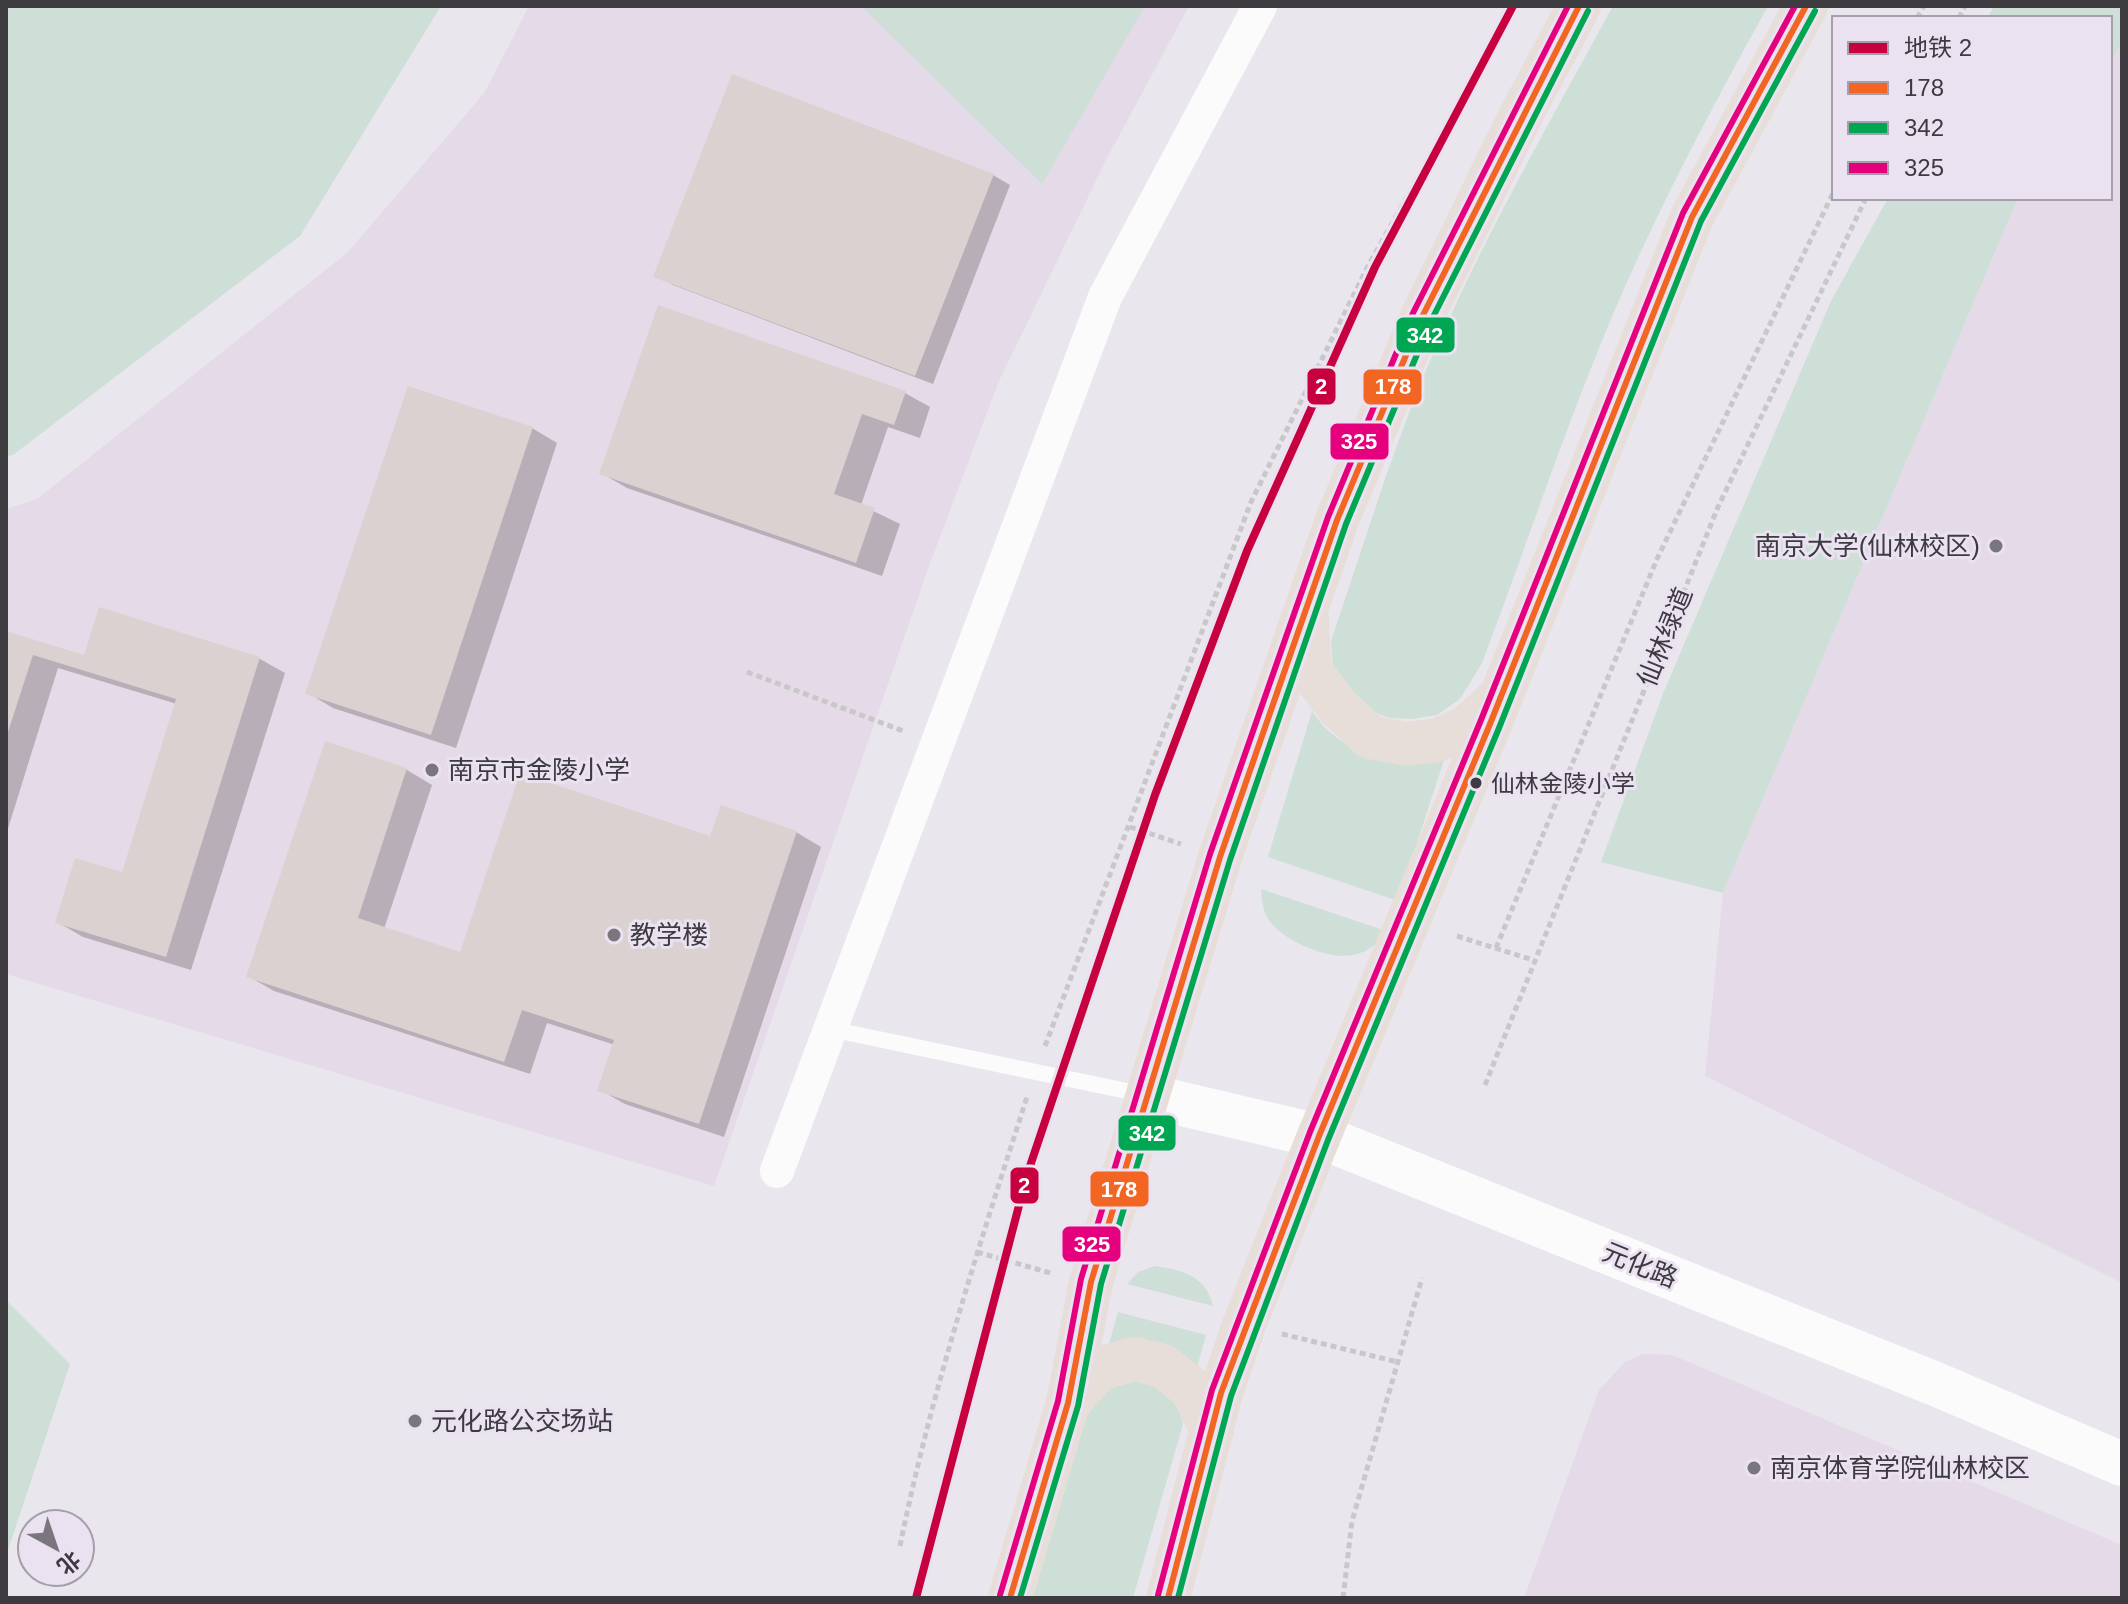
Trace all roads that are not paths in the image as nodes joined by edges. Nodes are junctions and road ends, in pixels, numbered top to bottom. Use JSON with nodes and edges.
{"nodes":[{"id":1,"x":1260,"y":6,"type":"edge"},
{"id":2,"x":1579,"y":6,"type":"edge"},
{"id":3,"x":1806,"y":6,"type":"edge"},
{"id":4,"x":1306,"y":609,"type":"junction"},
{"id":5,"x":1500,"y":697,"type":"junction"},
{"id":6,"x":830,"y":1029,"type":"junction"},
{"id":7,"x":1148,"y":1096,"type":"junction"},
{"id":8,"x":1319,"y":1136,"type":"junction"},
{"id":9,"x":777,"y":1171,"type":"dead end"},
{"id":10,"x":1068,"y":1403,"type":"junction"},
{"id":11,"x":1212,"y":1430,"type":"junction"},
{"id":12,"x":2122,"y":1464,"type":"edge"},
{"id":13,"x":1010,"y":1598,"type":"edge"},
{"id":14,"x":1168,"y":1598,"type":"edge"}],
"edges":[{"from":1,"to":6,"type":"street"},
{"from":2,"to":4,"type":"main road"},
{"from":3,"to":5,"type":"main road"},
{"from":4,"to":5,"type":"main road"},
{"from":4,"to":7,"type":"main road"},
{"from":5,"to":8,"type":"main road"},
{"from":6,"to":7,"type":"lane"},
{"from":6,"to":9,"type":"street"},
{"from":7,"to":8,"type":"street","name":"元化路"},
{"from":7,"to":10,"type":"main road"},
{"from":8,"to":11,"type":"main road"},
{"from":8,"to":12,"type":"street","name":"元化路"},
{"from":10,"to":11,"type":"main road"},
{"from":10,"to":13,"type":"main road"},
{"from":11,"to":14,"type":"main road"}]}
